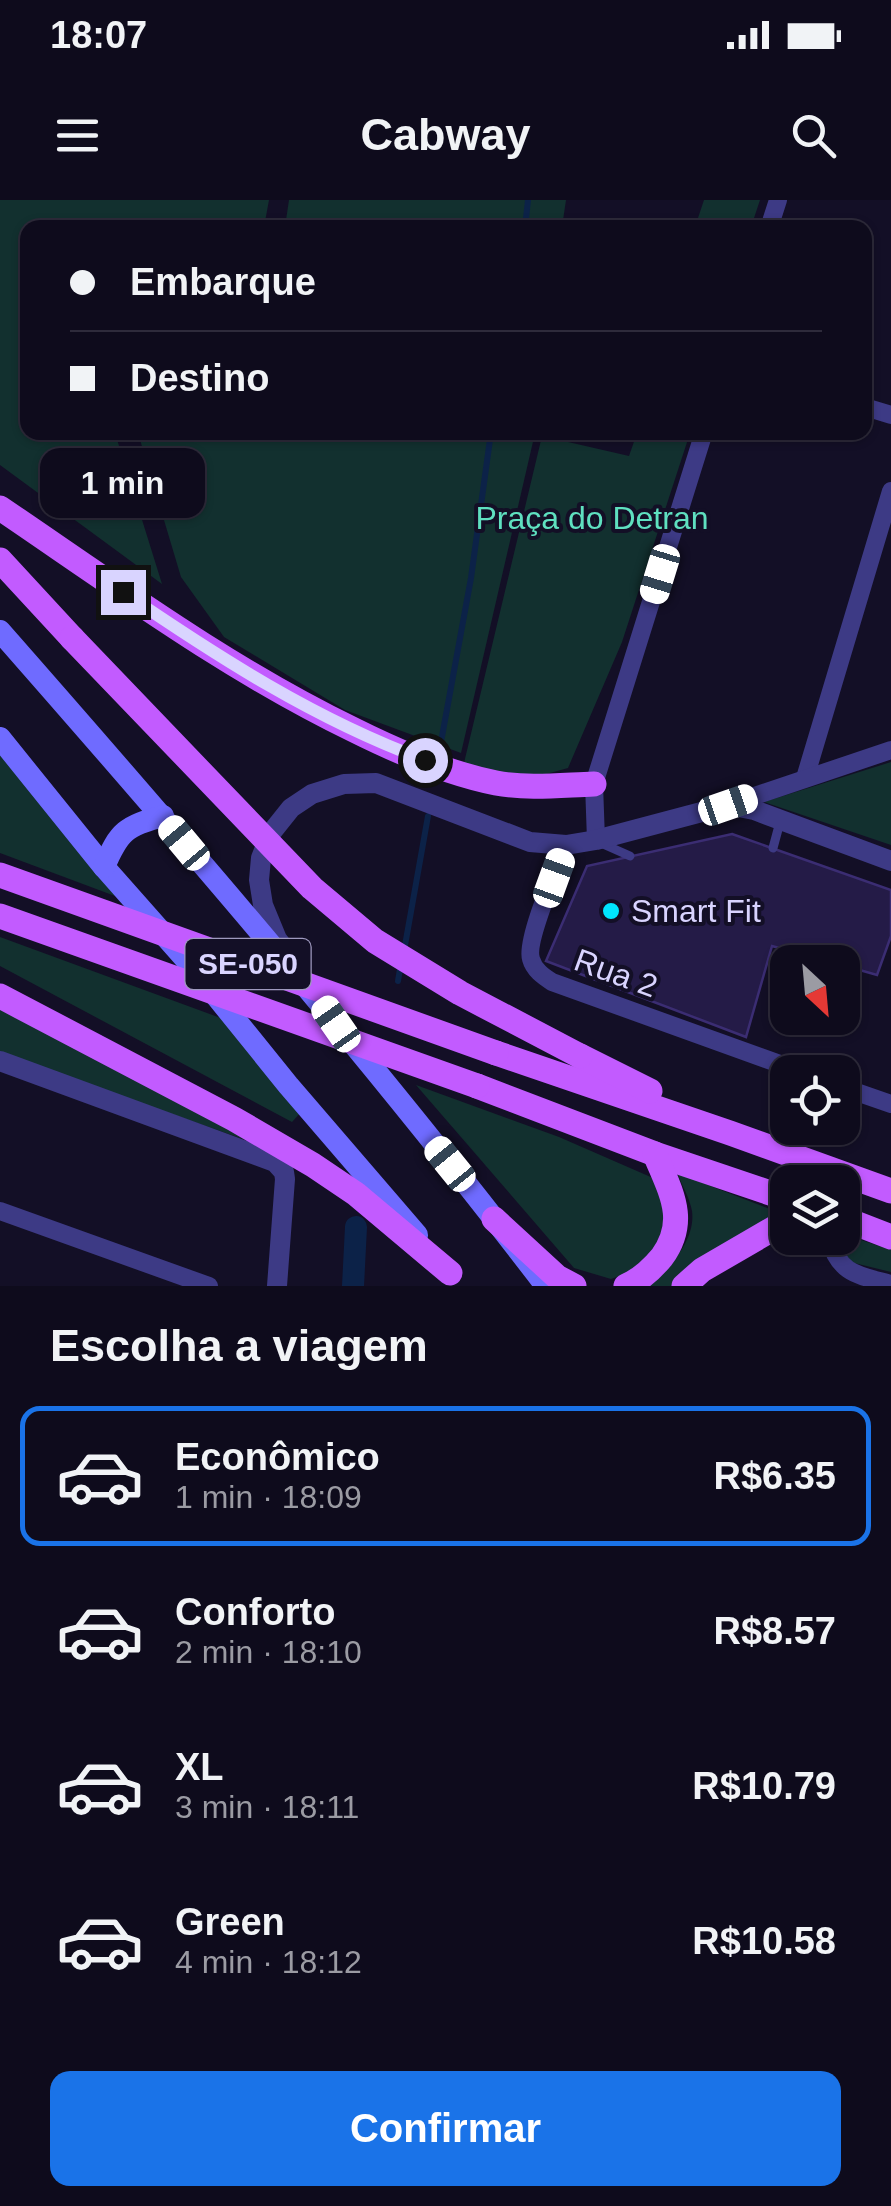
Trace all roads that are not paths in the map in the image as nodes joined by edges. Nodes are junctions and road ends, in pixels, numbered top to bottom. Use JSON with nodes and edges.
{"nodes":[{"id":1,"x":702,"y":440,"type":"edge"},
{"id":2,"x":891,"y":491,"type":"edge"},
{"id":3,"x":0,"y":508,"type":"edge"},
{"id":4,"x":0,"y":560,"type":"edge"},
{"id":5,"x":0,"y":632,"type":"edge"},
{"id":6,"x":0,"y":738,"type":"edge"},
{"id":7,"x":891,"y":750,"type":"edge"},
{"id":8,"x":805,"y":778,"type":"junction"},
{"id":9,"x":594,"y":784,"type":"junction"},
{"id":10,"x":728,"y":805,"type":"junction"},
{"id":11,"x":163,"y":816,"type":"junction"},
{"id":12,"x":781,"y":820,"type":"junction"},
{"id":13,"x":596,"y":840,"type":"junction"},
{"id":14,"x":566,"y":845,"type":"junction"},
{"id":15,"x":773,"y":848,"type":"dead end"},
{"id":16,"x":630,"y":856,"type":"dead end"},
{"id":17,"x":891,"y":861,"type":"edge"},
{"id":18,"x":104,"y":867,"type":"junction"},
{"id":19,"x":0,"y":876,"type":"edge"},
{"id":20,"x":0,"y":916,"type":"edge"},
{"id":21,"x":0,"y":996,"type":"edge"},
{"id":22,"x":336,"y":1024,"type":"junction"},
{"id":23,"x":770,"y":1058,"type":"edge"},
{"id":24,"x":0,"y":1061,"type":"edge"},
{"id":25,"x":860,"y":1093,"type":"edge"},
{"id":26,"x":891,"y":1104,"type":"edge"},
{"id":27,"x":730,"y":1132,"type":"junction"},
{"id":28,"x":654,"y":1154,"type":"junction"},
{"id":29,"x":883,"y":1187,"type":"edge"},
{"id":30,"x":770,"y":1193,"type":"edge"},
{"id":31,"x":0,"y":1211,"type":"edge"},
{"id":32,"x":494,"y":1219,"type":"junction"},
{"id":33,"x":860,"y":1225,"type":"edge"},
{"id":34,"x":770,"y":1230,"type":"edge"},
{"id":35,"x":891,"y":1238,"type":"edge"},
{"id":36,"x":834,"y":1255,"type":"edge"},
{"id":37,"x":456,"y":1279,"type":"edge"},
{"id":38,"x":861,"y":1280,"type":"edge"},
{"id":39,"x":891,"y":1284,"type":"edge"},
{"id":40,"x":209,"y":1286,"type":"edge"},
{"id":41,"x":277,"y":1286,"type":"edge"},
{"id":42,"x":546,"y":1286,"type":"edge"},
{"id":43,"x":574,"y":1286,"type":"edge"},
{"id":44,"x":626,"y":1286,"type":"edge"},
{"id":45,"x":684,"y":1286,"type":"edge"}],
"edges":[{"from":1,"to":9,"type":"street"},
{"from":2,"to":8,"type":"street"},
{"from":3,"to":9,"type":"main road"},
{"from":4,"to":27,"type":"main road","bridge":true},
{"from":5,"to":11,"type":"main road"},
{"from":6,"to":18,"type":"main road"},
{"from":7,"to":8,"type":"street"},
{"from":8,"to":10,"type":"street"},
{"from":9,"to":13,"type":"street"},
{"from":10,"to":12,"type":"street"},
{"from":10,"to":13,"type":"street"},
{"from":11,"to":18,"type":"main road"},
{"from":11,"to":22,"type":"main road"},
{"from":12,"to":15,"type":"lane"},
{"from":12,"to":17,"type":"street"},
{"from":13,"to":14,"type":"street"},
{"from":13,"to":16,"type":"lane"},
{"from":14,"to":22,"type":"street"},
{"from":14,"to":23,"type":"street","name":"Rua 2"},
{"from":18,"to":37,"type":"main road"},
{"from":19,"to":27,"type":"main road","number":"SE-050","bridge":true},
{"from":20,"to":28,"type":"main road","number":"SE-050","bridge":true},
{"from":21,"to":37,"type":"main road"},
{"from":22,"to":32,"type":"main road"},
{"from":24,"to":41,"type":"street"},
{"from":25,"to":26,"type":"street"},
{"from":27,"to":29,"type":"main road","number":"SE-050"},
{"from":28,"to":30,"type":"main road","number":"SE-050"},
{"from":28,"to":44,"type":"main road"},
{"from":31,"to":40,"type":"street"},
{"from":32,"to":42,"type":"main road"},
{"from":32,"to":43,"type":"main road"},
{"from":33,"to":35,"type":"main road"},
{"from":34,"to":45,"type":"main road"},
{"from":36,"to":38,"type":"street"},
{"from":38,"to":39,"type":"street"}]}
